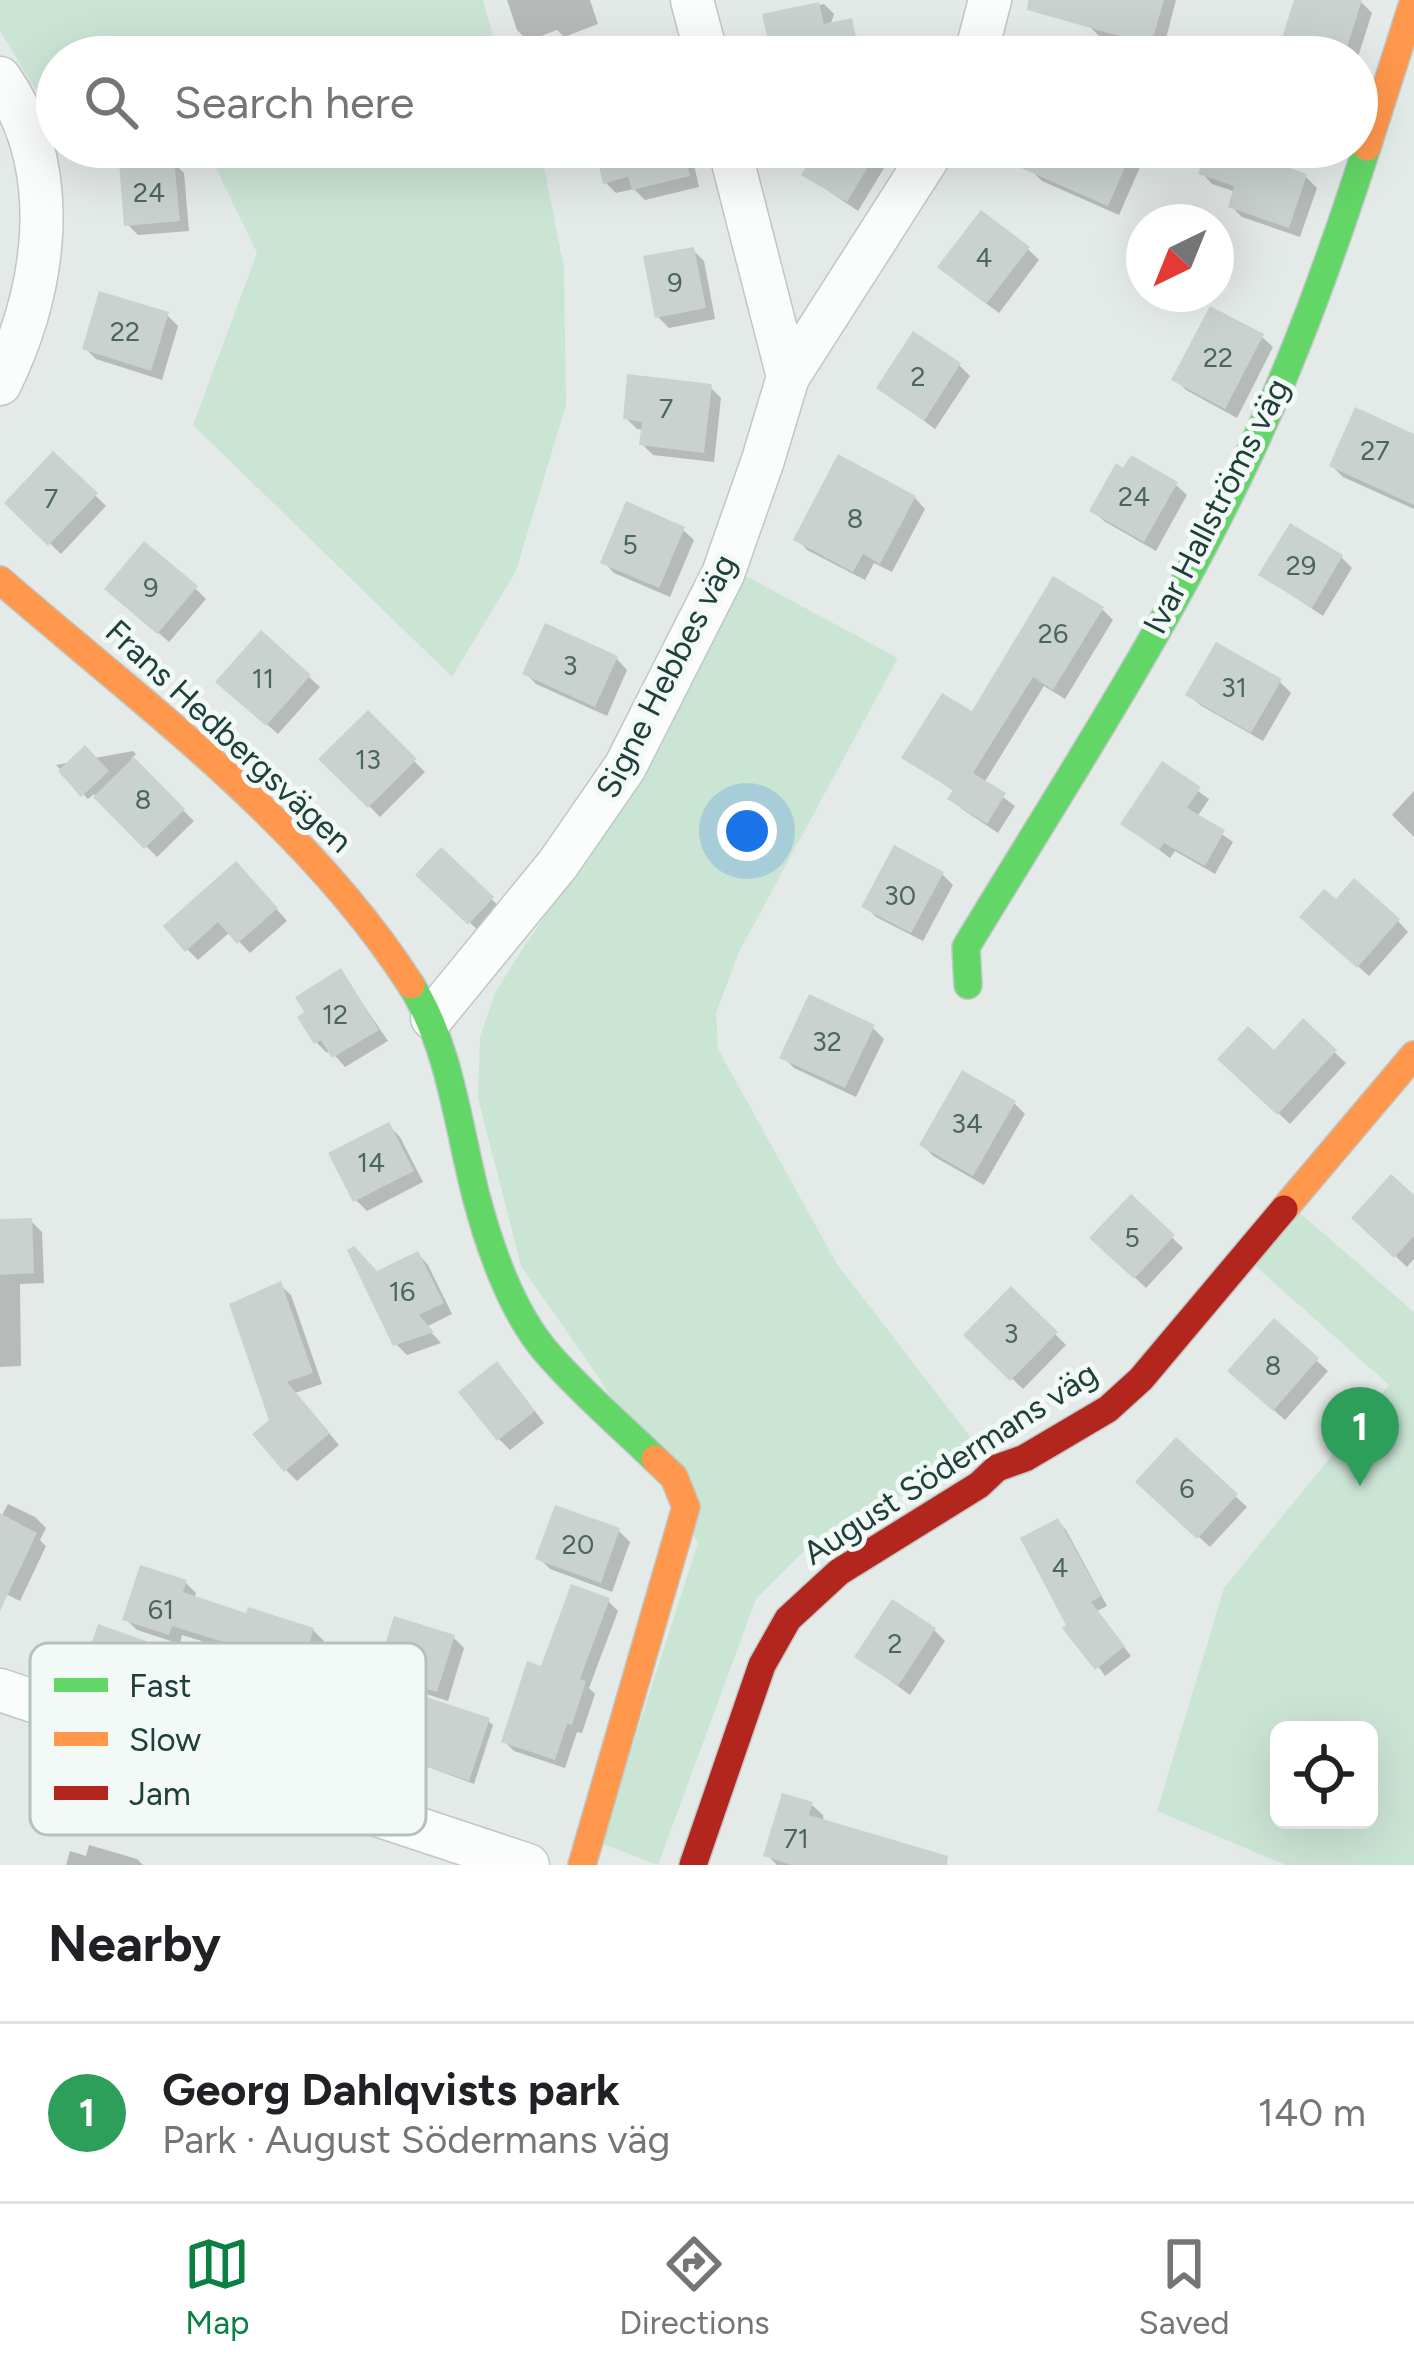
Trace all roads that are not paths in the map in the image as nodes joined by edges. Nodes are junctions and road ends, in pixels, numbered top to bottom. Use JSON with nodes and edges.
{"nodes":[{"id":1,"x":692,"y":0,"type":"edge"},
{"id":2,"x":990,"y":0,"type":"edge"},
{"id":3,"x":1414,"y":0,"type":"edge"},
{"id":4,"x":701,"y":36,"type":"edge"},
{"id":5,"x":981,"y":36,"type":"edge"},
{"id":6,"x":0,"y":78,"type":"edge"},
{"id":7,"x":1378,"y":108,"type":"edge"},
{"id":8,"x":735,"y":168,"type":"edge"},
{"id":9,"x":922,"y":168,"type":"edge"},
{"id":10,"x":1358,"y":168,"type":"edge"},
{"id":11,"x":788,"y":377,"type":"junction"},
{"id":12,"x":0,"y":385,"type":"edge"},
{"id":13,"x":0,"y":580,"type":"edge"},
{"id":14,"x":968,"y":985,"type":"dead end"},
{"id":15,"x":432,"y":1018,"type":"junction"},
{"id":16,"x":1414,"y":1055,"type":"edge"},
{"id":17,"x":0,"y":1690,"type":"edge"},
{"id":18,"x":30,"y":1700,"type":"edge"},
{"id":19,"x":426,"y":1832,"type":"edge"},
{"id":20,"x":524,"y":1865,"type":"edge"},
{"id":21,"x":582,"y":1865,"type":"edge"},
{"id":22,"x":693,"y":1865,"type":"edge"}],
"edges":[{"from":1,"to":4,"type":"street"},
{"from":2,"to":5,"type":"street"},
{"from":3,"to":7,"type":"street","name":"Ivar Hallströms väg"},
{"from":6,"to":12,"type":"street"},
{"from":8,"to":11,"type":"street"},
{"from":9,"to":11,"type":"street"},
{"from":10,"to":14,"type":"street","name":"Ivar Hallströms väg"},
{"from":11,"to":15,"type":"street","name":"Signe Hebbes väg"},
{"from":13,"to":15,"type":"street","name":"Frans Hedbergsvägen"},
{"from":15,"to":21,"type":"street","name":"Frans Hedbergsvägen"},
{"from":16,"to":22,"type":"street","name":"August Södermans väg"},
{"from":17,"to":18,"type":"street"},
{"from":19,"to":20,"type":"street"}]}
